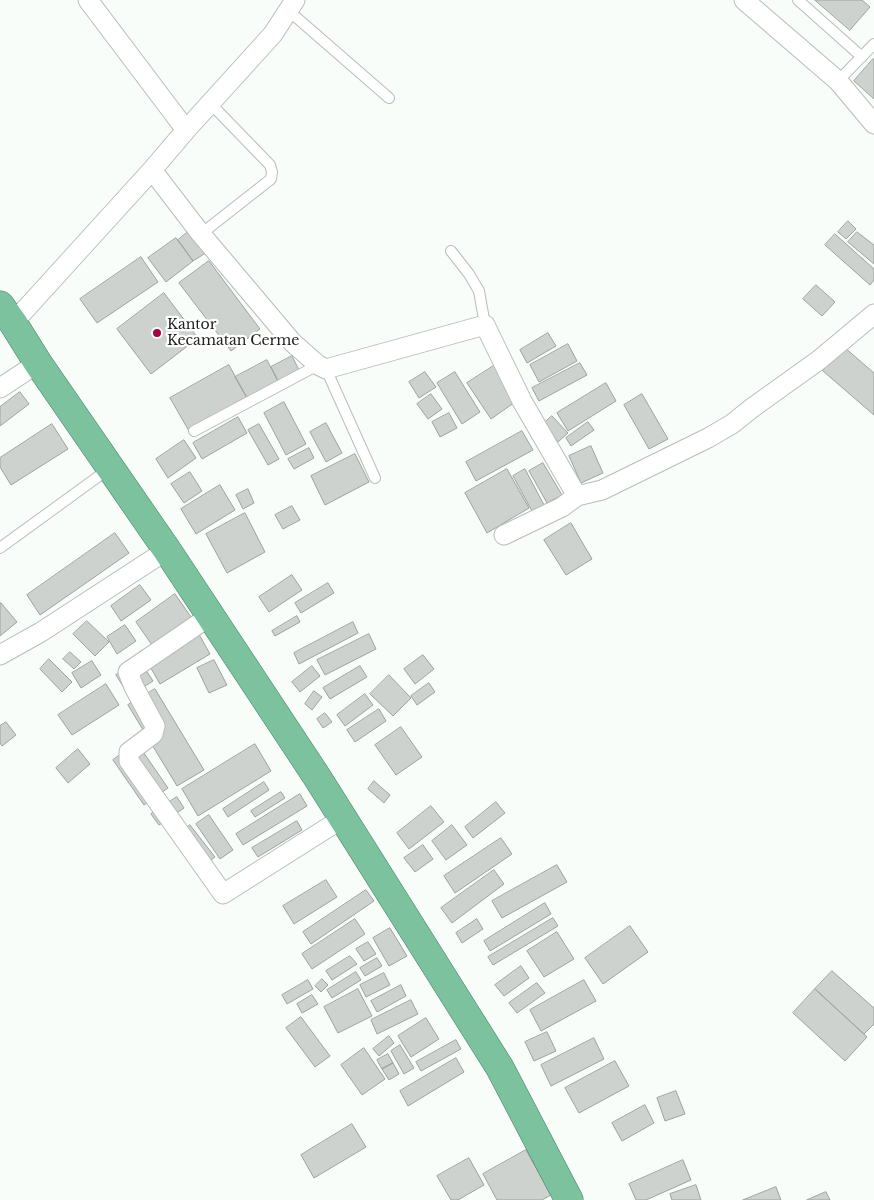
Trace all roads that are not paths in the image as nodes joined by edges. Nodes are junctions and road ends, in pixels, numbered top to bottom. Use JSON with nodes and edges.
{"nodes":[{"id":1,"x":88,"y":0,"type":"edge"},
{"id":2,"x":744,"y":0,"type":"edge"},
{"id":3,"x":798,"y":0,"type":"edge"},
{"id":4,"x":292,"y":5,"type":"edge"},
{"id":5,"x":874,"y":44,"type":"edge"},
{"id":6,"x":862,"y":57,"type":"junction"},
{"id":7,"x":838,"y":82,"type":"junction"},
{"id":8,"x":388,"y":98,"type":"dead end"},
{"id":9,"x":210,"y":103,"type":"junction"},
{"id":10,"x":874,"y":124,"type":"edge"},
{"id":11,"x":186,"y":130,"type":"junction"},
{"id":12,"x":152,"y":170,"type":"junction"},
{"id":13,"x":202,"y":234,"type":"junction"},
{"id":14,"x":451,"y":251,"type":"dead end"},
{"id":15,"x":6,"y":314,"type":"edge"},
{"id":16,"x":874,"y":314,"type":"edge"},
{"id":17,"x":484,"y":325,"type":"junction"},
{"id":18,"x":38,"y":363,"type":"junction"},
{"id":19,"x":322,"y":367,"type":"junction"},
{"id":20,"x":0,"y":388,"type":"edge"},
{"id":21,"x":194,"y":430,"type":"dead end"},
{"id":22,"x":110,"y":468,"type":"junction"},
{"id":23,"x":375,"y":478,"type":"dead end"},
{"id":24,"x":577,"y":496,"type":"junction"},
{"id":25,"x":504,"y":535,"type":"dead end"},
{"id":26,"x":0,"y":548,"type":"edge"},
{"id":27,"x":167,"y":550,"type":"junction"},
{"id":28,"x":210,"y":616,"type":"junction"},
{"id":29,"x":0,"y":655,"type":"edge"},
{"id":30,"x":343,"y":818,"type":"junction"},
{"id":31,"x":569,"y":1200,"type":"edge"}],
"edges":[{"from":1,"to":11,"type":"street"},
{"from":2,"to":7,"type":"street"},
{"from":3,"to":6,"type":"lane"},
{"from":4,"to":8,"type":"lane"},
{"from":4,"to":9,"type":"street"},
{"from":5,"to":6,"type":"lane"},
{"from":6,"to":7,"type":"lane"},
{"from":7,"to":10,"type":"street"},
{"from":9,"to":11,"type":"street"},
{"from":9,"to":13,"type":"lane"},
{"from":11,"to":12,"type":"street"},
{"from":12,"to":13,"type":"street"},
{"from":12,"to":15,"type":"street"},
{"from":13,"to":19,"type":"street"},
{"from":14,"to":17,"type":"lane"},
{"from":15,"to":18,"type":"highway"},
{"from":16,"to":24,"type":"street"},
{"from":17,"to":19,"type":"street"},
{"from":17,"to":24,"type":"street"},
{"from":18,"to":20,"type":"street"},
{"from":18,"to":22,"type":"highway"},
{"from":19,"to":21,"type":"lane"},
{"from":19,"to":23,"type":"lane"},
{"from":22,"to":26,"type":"lane"},
{"from":22,"to":27,"type":"highway"},
{"from":24,"to":25,"type":"street"},
{"from":27,"to":28,"type":"highway"},
{"from":27,"to":29,"type":"street"},
{"from":28,"to":30,"type":"highway"},
{"from":28,"to":30,"type":"street"},
{"from":30,"to":31,"type":"highway"}]}
